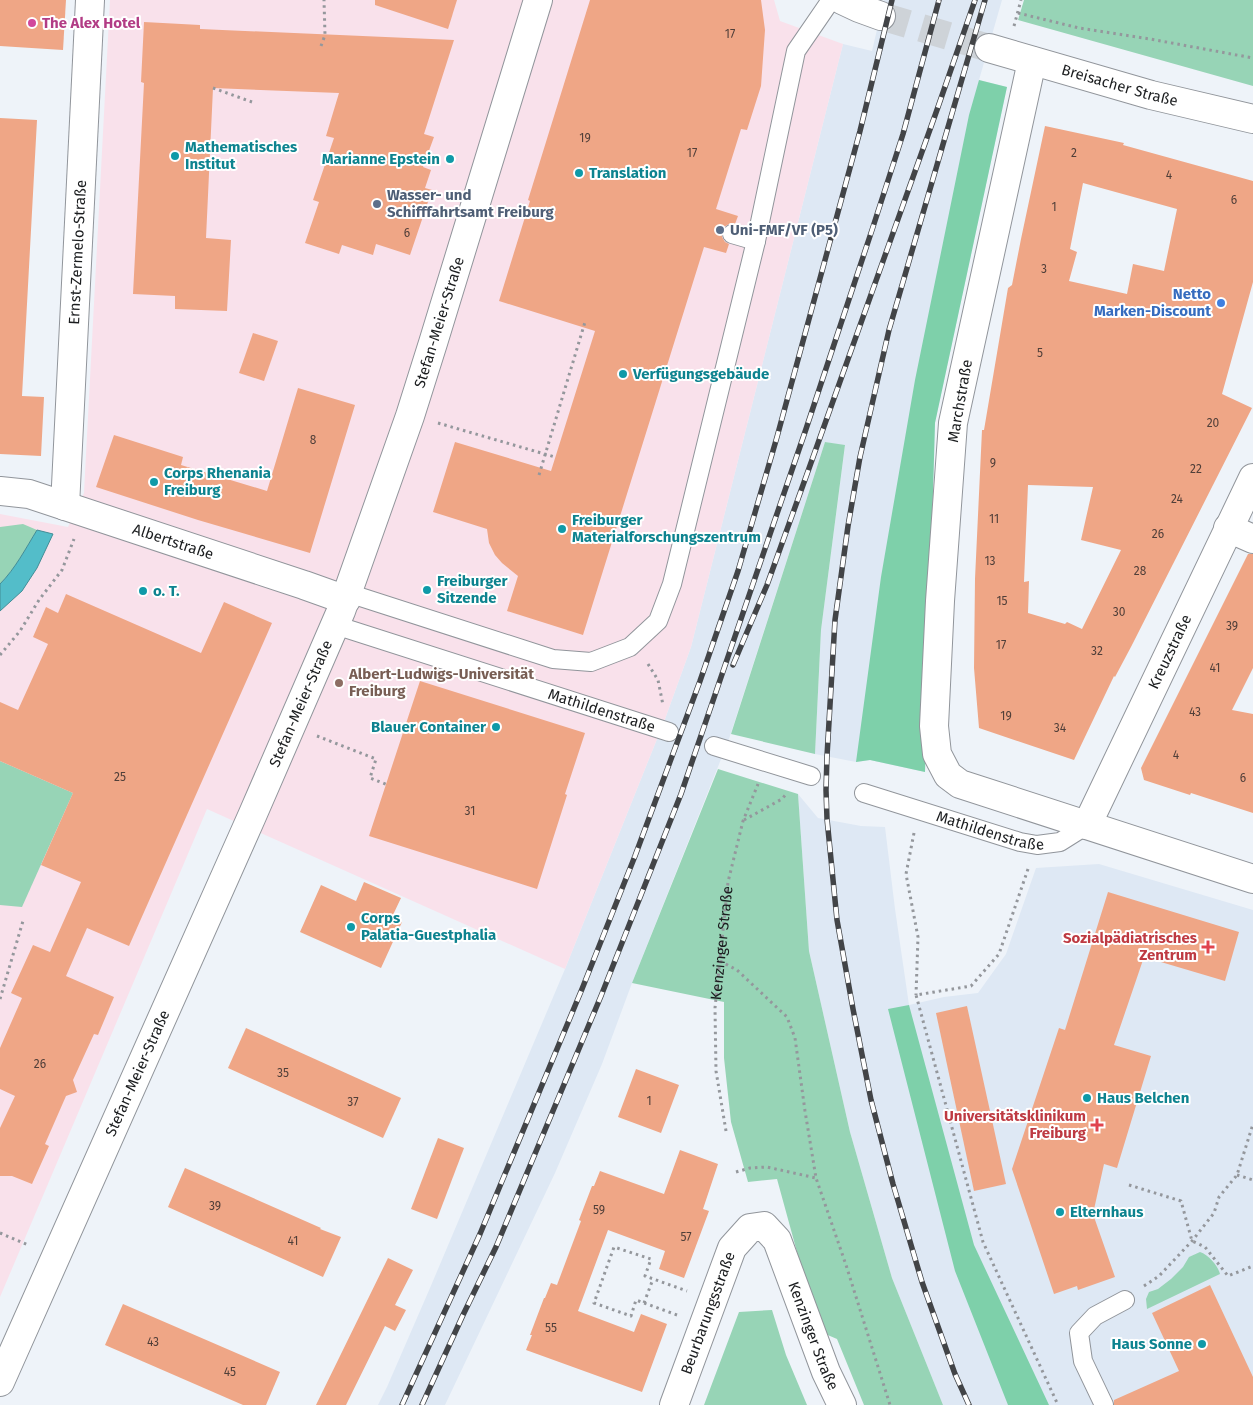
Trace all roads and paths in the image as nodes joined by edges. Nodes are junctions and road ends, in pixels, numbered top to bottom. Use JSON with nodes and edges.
{"nodes":[{"id":1,"x":90,"y":0,"type":"edge"},
{"id":2,"x":324,"y":0,"type":"edge"},
{"id":3,"x":538,"y":0,"type":"edge"},
{"id":4,"x":831,"y":0,"type":"edge"},
{"id":5,"x":842,"y":0,"type":"edge"},
{"id":6,"x":1018,"y":13,"type":"dead end"},
{"id":7,"x":880,"y":16,"type":"tunnel mouth"},
{"id":8,"x":321,"y":46,"type":"dead end"},
{"id":9,"x":989,"y":48,"type":"tunnel mouth"},
{"id":10,"x":1253,"y":58,"type":"edge"},
{"id":11,"x":1032,"y":61,"type":"junction"},
{"id":12,"x":213,"y":88,"type":"dead end"},
{"id":13,"x":252,"y":102,"type":"dead end"},
{"id":14,"x":1253,"y":119,"type":"edge"},
{"id":15,"x":732,"y":234,"type":"dead end"},
{"id":16,"x":756,"y":241,"type":"junction"},
{"id":17,"x":585,"y":322,"type":"dead end"},
{"id":18,"x":458,"y":428,"type":"dead end"},
{"id":19,"x":546,"y":454,"type":"junction"},
{"id":20,"x":556,"y":457,"type":"dead end"},
{"id":21,"x":540,"y":475,"type":"dead end"},
{"id":22,"x":1253,"y":478,"type":"edge"},
{"id":23,"x":0,"y":491,"type":"edge"},
{"id":24,"x":75,"y":509,"type":"junction"},
{"id":25,"x":1228,"y":528,"type":"junction"},
{"id":26,"x":1253,"y":539,"type":"edge"},
{"id":27,"x":347,"y":596,"type":"junction"},
{"id":28,"x":335,"y":624,"type":"junction"},
{"id":29,"x":0,"y":655,"type":"edge"},
{"id":30,"x":646,"y":661,"type":"dead end"},
{"id":31,"x":662,"y":711,"type":"dead end"},
{"id":32,"x":291,"y":726,"type":"junction"},
{"id":33,"x":669,"y":732,"type":"dead end"},
{"id":34,"x":714,"y":746,"type":"dead end"},
{"id":35,"x":768,"y":763,"type":"junction"},
{"id":36,"x":948,"y":774,"type":"joint"},
{"id":37,"x":808,"y":775,"type":"joint"},
{"id":38,"x":388,"y":784,"type":"dead end"},
{"id":39,"x":864,"y":793,"type":"dead end"},
{"id":40,"x":919,"y":810,"type":"junction"},
{"id":41,"x":743,"y":821,"type":"junction"},
{"id":42,"x":1087,"y":825,"type":"junction"},
{"id":43,"x":1037,"y":846,"type":"junction"},
{"id":44,"x":1253,"y":880,"type":"edge"},
{"id":45,"x":23,"y":921,"type":"dead end"},
{"id":46,"x":720,"y":961,"type":"junction"},
{"id":47,"x":916,"y":995,"type":"junction"},
{"id":48,"x":0,"y":999,"type":"edge"},
{"id":49,"x":1253,"y":1124,"type":"edge"},
{"id":50,"x":726,"y":1131,"type":"dead end"},
{"id":51,"x":736,"y":1172,"type":"dead end"},
{"id":52,"x":1236,"y":1175,"type":"junction"},
{"id":53,"x":816,"y":1178,"type":"junction"},
{"id":54,"x":1253,"y":1180,"type":"edge"},
{"id":55,"x":1130,"y":1185,"type":"dead end"},
{"id":56,"x":750,"y":1228,"type":"joint"},
{"id":57,"x":1192,"y":1241,"type":"junction"},
{"id":58,"x":1253,"y":1266,"type":"edge"},
{"id":59,"x":653,"y":1279,"type":"junction"},
{"id":60,"x":1125,"y":1300,"type":"joint"},
{"id":61,"x":644,"y":1303,"type":"junction"},
{"id":62,"x":708,"y":1312,"type":"junction"},
{"id":63,"x":0,"y":1382,"type":"edge"},
{"id":64,"x":674,"y":1405,"type":"edge"},
{"id":65,"x":842,"y":1405,"type":"edge"},
{"id":66,"x":890,"y":1405,"type":"edge"},
{"id":67,"x":1058,"y":1405,"type":"edge"},
{"id":68,"x":1104,"y":1405,"type":"edge"}],
"edges":[{"from":1,"to":24,"type":"street","name":"Ernst-Zermelo-Straße"},
{"from":2,"to":8,"type":"path"},
{"from":3,"to":27,"type":"street","name":"Stefan-Meier-Straße"},
{"from":4,"to":16,"type":"lane"},
{"from":5,"to":7,"type":"street"},
{"from":6,"to":10,"type":"path"},
{"from":9,"to":11,"type":"street","name":"Breisacher Straße"},
{"from":11,"to":14,"type":"street","name":"Breisacher Straße"},
{"from":11,"to":36,"type":"street","name":"Marchstraße"},
{"from":12,"to":13,"type":"path"},
{"from":15,"to":16,"type":"lane"},
{"from":16,"to":27,"type":"lane"},
{"from":17,"to":19,"type":"path"},
{"from":18,"to":19,"type":"path"},
{"from":19,"to":20,"type":"path"},
{"from":19,"to":21,"type":"path"},
{"from":22,"to":25,"type":"street","name":"Kreuzstraße"},
{"from":23,"to":24,"type":"street","name":"Albertstraße"},
{"from":24,"to":27,"type":"street","name":"Albertstraße"},
{"from":24,"to":29,"type":"path"},
{"from":25,"to":26,"type":"street"},
{"from":25,"to":42,"type":"street","name":"Kreuzstraße"},
{"from":27,"to":28,"type":"street","name":"Stefan-Meier-Straße"},
{"from":28,"to":32,"type":"street","name":"Stefan-Meier-Straße"},
{"from":28,"to":33,"type":"lane","name":"Mathildenstraße"},
{"from":30,"to":31,"type":"path"},
{"from":32,"to":38,"type":"path"},
{"from":32,"to":63,"type":"street","name":"Stefan-Meier-Straße"},
{"from":34,"to":35,"type":"lane"},
{"from":35,"to":37,"type":"lane"},
{"from":35,"to":41,"type":"path","name":"Kenzinger Straße"},
{"from":36,"to":42,"type":"street","name":"Mathildenstraße"},
{"from":37,"to":41,"type":"path"},
{"from":39,"to":40,"type":"lane","name":"Mathildenstraße"},
{"from":40,"to":43,"type":"lane","name":"Mathildenstraße"},
{"from":40,"to":47,"type":"path"},
{"from":41,"to":46,"type":"path","name":"Kenzinger Straße"},
{"from":42,"to":43,"type":"lane","name":"Mathildenstraße"},
{"from":42,"to":44,"type":"street","name":"Mathildenstraße"},
{"from":43,"to":47,"type":"path"},
{"from":45,"to":48,"type":"path"},
{"from":46,"to":50,"type":"path","name":"Kenzinger Straße"},
{"from":46,"to":53,"type":"path"},
{"from":47,"to":67,"type":"path"},
{"from":49,"to":52,"type":"path"},
{"from":51,"to":53,"type":"path"},
{"from":52,"to":54,"type":"path"},
{"from":52,"to":57,"type":"path"},
{"from":53,"to":66,"type":"path"},
{"from":55,"to":57,"type":"path"},
{"from":56,"to":62,"type":"street","name":"Beurbarungsstraße"},
{"from":56,"to":65,"type":"street","name":"Kenzinger Straße"},
{"from":57,"to":58,"type":"path"},
{"from":57,"to":60,"type":"path"},
{"from":59,"to":61,"type":"path"},
{"from":59,"to":61,"type":"path"},
{"from":59,"to":62,"type":"path"},
{"from":60,"to":68,"type":"lane"},
{"from":61,"to":62,"type":"path"},
{"from":62,"to":64,"type":"street","name":"Beurbarungsstraße"}]}
